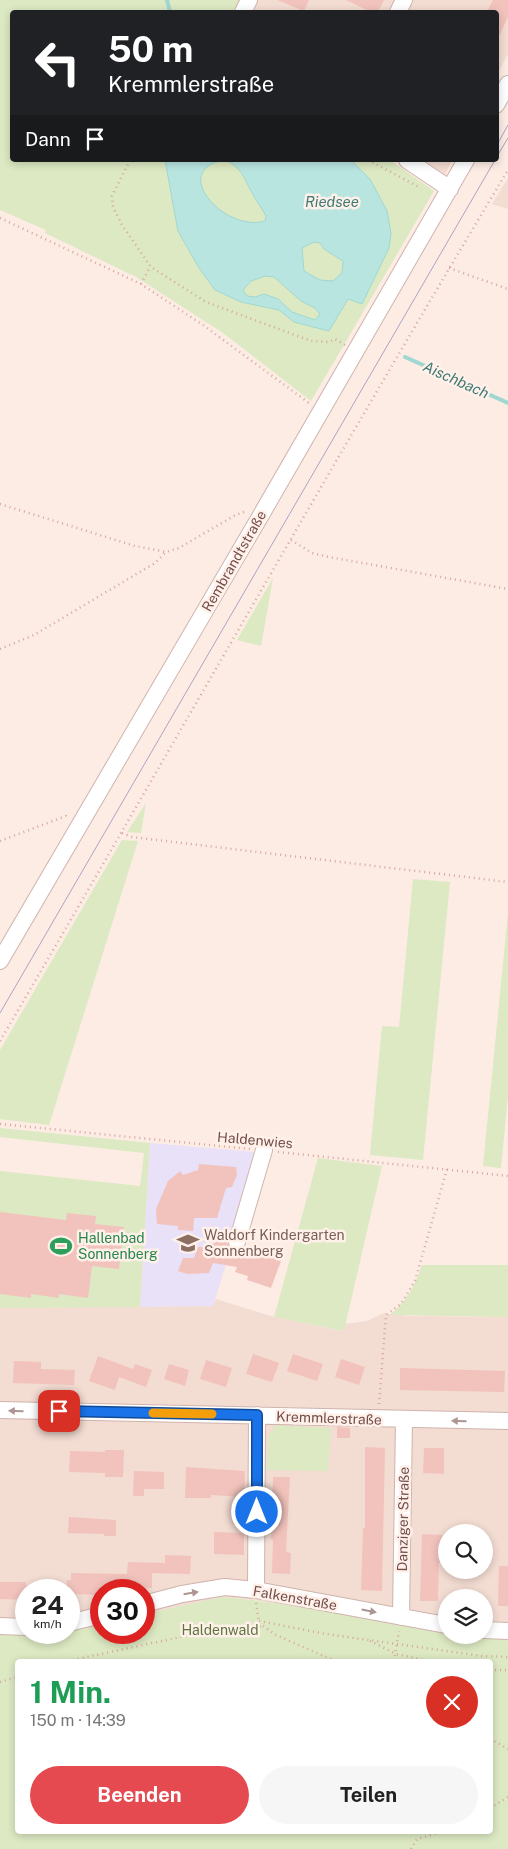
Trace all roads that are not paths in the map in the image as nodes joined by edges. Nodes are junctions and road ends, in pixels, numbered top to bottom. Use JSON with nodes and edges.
{"nodes":[{"id":1,"x":508,"y":84,"type":"edge"},
{"id":2,"x":499,"y":100,"type":"edge"},
{"id":3,"x":410,"y":162,"type":"edge"},
{"id":4,"x":465,"y":162,"type":"edge"},
{"id":5,"x":450,"y":189,"type":"junction"},
{"id":6,"x":0,"y":961,"type":"edge"},
{"id":7,"x":264,"y":1150,"type":"road end"},
{"id":8,"x":237,"y":1242,"type":"dead end"},
{"id":9,"x":0,"y":1410,"type":"edge"},
{"id":10,"x":257,"y":1415,"type":"junction"},
{"id":11,"x":404,"y":1420,"type":"junction"},
{"id":12,"x":508,"y":1422,"type":"edge"},
{"id":13,"x":256,"y":1595,"type":"junction"},
{"id":14,"x":155,"y":1601,"type":"edge"},
{"id":15,"x":401,"y":1617,"type":"junction"},
{"id":16,"x":438,"y":1624,"type":"edge"},
{"id":17,"x":0,"y":1626,"type":"edge"},
{"id":18,"x":15,"y":1627,"type":"edge"},
{"id":19,"x":493,"y":1630,"type":"edge"},
{"id":20,"x":508,"y":1631,"type":"edge"}],
"edges":[{"from":1,"to":2,"type":"street"},
{"from":3,"to":5,"type":"street"},
{"from":4,"to":5,"type":"street","name":"Rembrandtstraße"},
{"from":5,"to":6,"type":"street","name":"Rembrandtstraße"},
{"from":7,"to":8,"type":"street"},
{"from":10,"to":9,"type":"street","name":"Kremmlerstraße","one_way":true},
{"from":10,"to":11,"type":"street","name":"Kremmlerstraße"},
{"from":10,"to":13,"type":"street"},
{"from":12,"to":11,"type":"street","name":"Kremmlerstraße","one_way":true},
{"from":11,"to":15,"type":"street","name":"Danziger Straße"},
{"from":14,"to":13,"type":"street","name":"Falkenstraße","one_way":true},
{"from":13,"to":15,"type":"street","name":"Falkenstraße","one_way":true},
{"from":15,"to":16,"type":"street","name":"Falkenstraße"},
{"from":17,"to":18,"type":"street"},
{"from":19,"to":20,"type":"street"}]}
